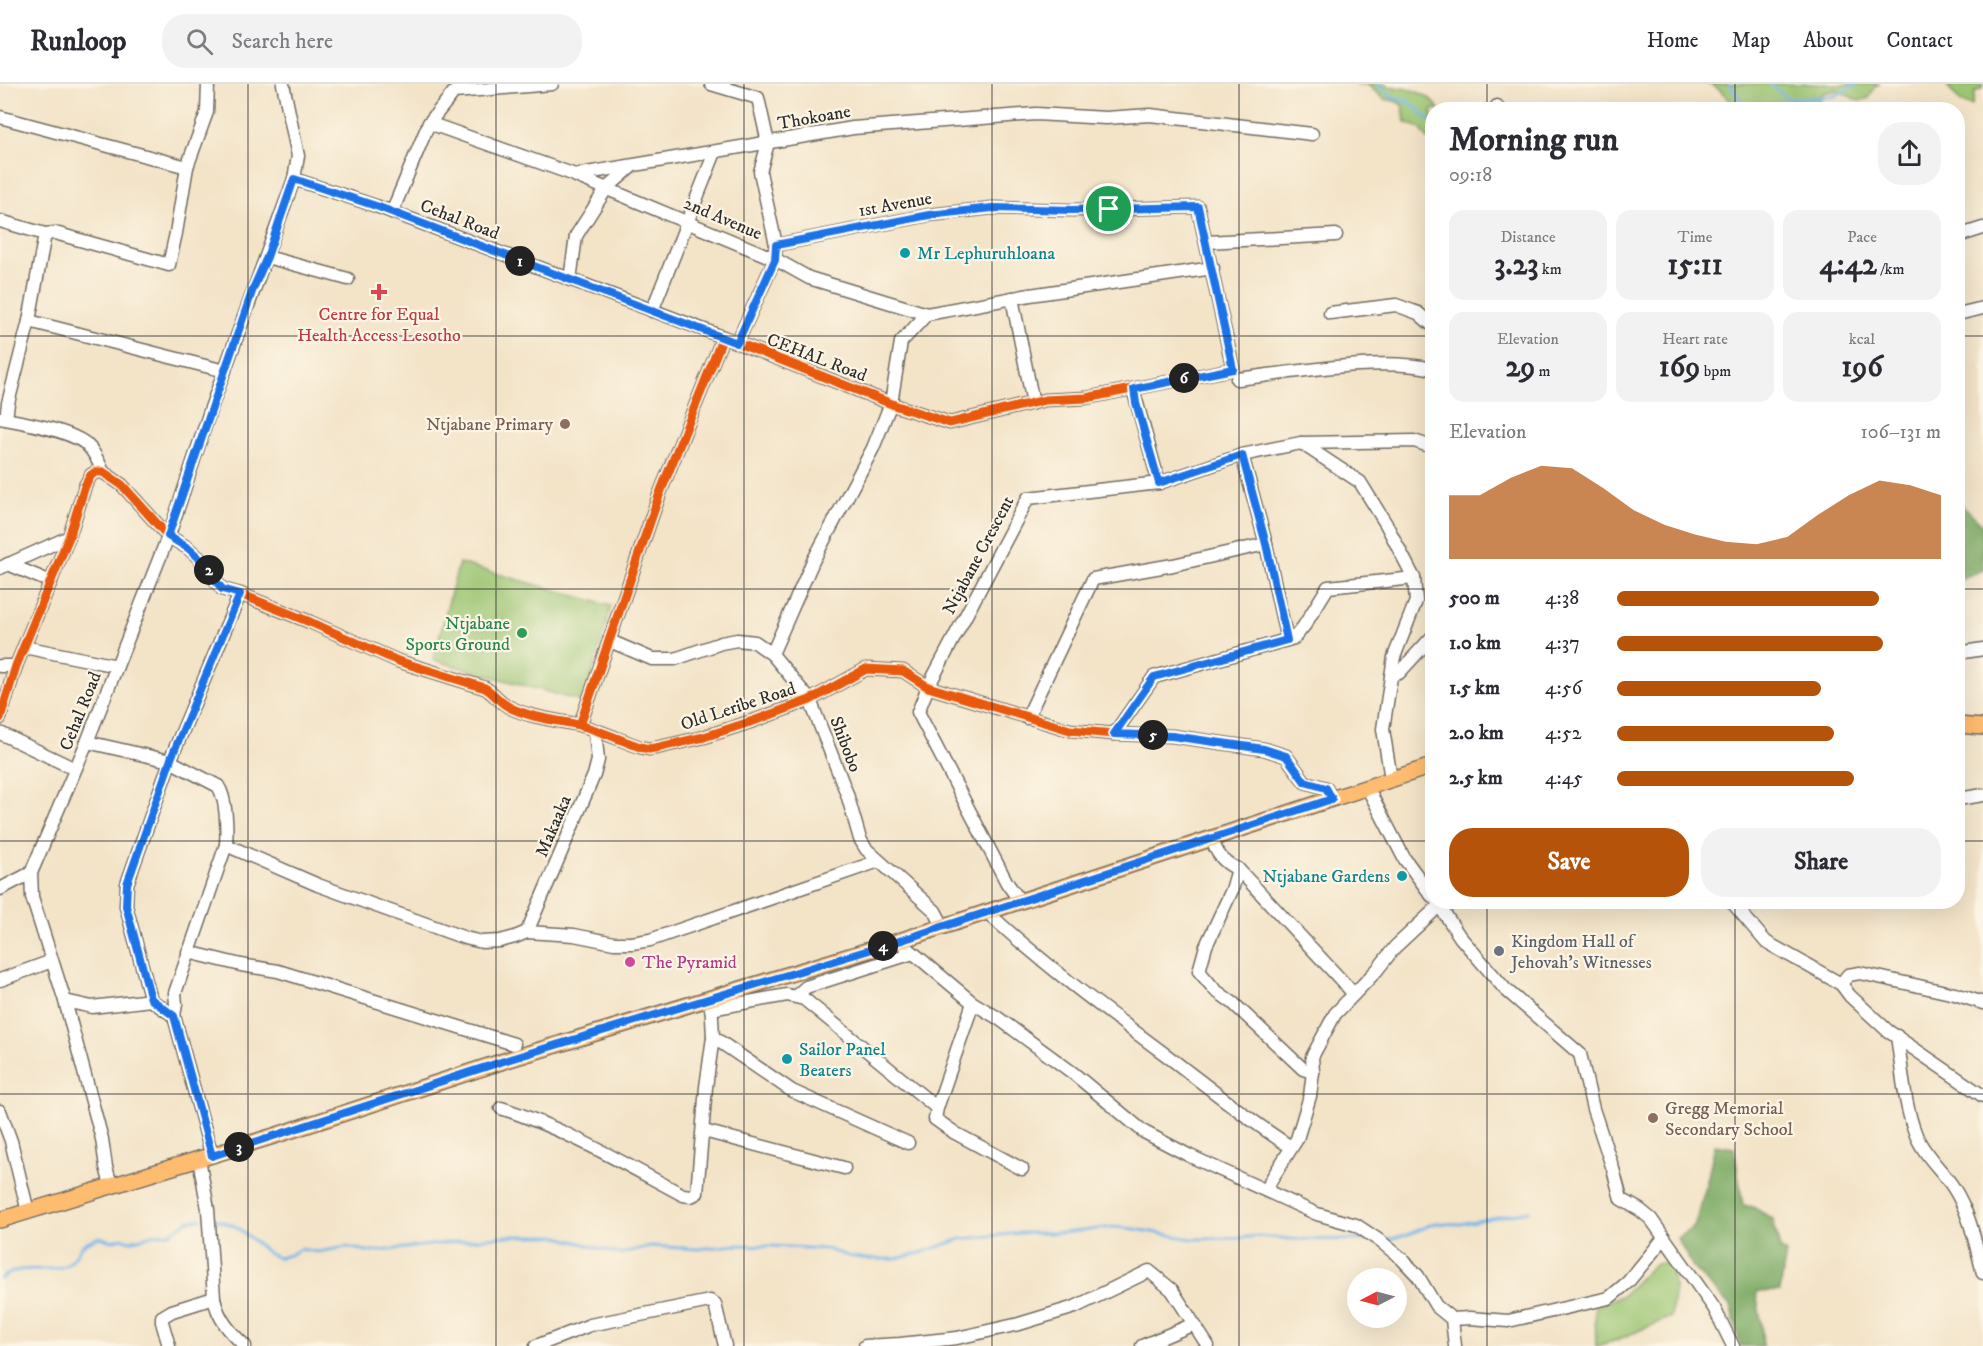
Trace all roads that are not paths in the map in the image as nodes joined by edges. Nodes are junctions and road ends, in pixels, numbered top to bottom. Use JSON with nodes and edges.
{"nodes":[{"id":1,"x":208,"y":84,"type":"edge"},
{"id":2,"x":284,"y":84,"type":"edge"},
{"id":3,"x":552,"y":84,"type":"edge"},
{"id":4,"x":711,"y":84,"type":"edge"},
{"id":5,"x":0,"y":117,"type":"edge"},
{"id":6,"x":429,"y":123,"type":"junction"},
{"id":7,"x":1312,"y":134,"type":"dead end"},
{"id":8,"x":768,"y":143,"type":"junction"},
{"id":9,"x":715,"y":152,"type":"junction"},
{"id":10,"x":632,"y":166,"type":"junction"},
{"id":11,"x":187,"y":167,"type":"junction"},
{"id":12,"x":574,"y":175,"type":"junction"},
{"id":13,"x":294,"y":179,"type":"junction"},
{"id":14,"x":606,"y":189,"type":"junction"},
{"id":15,"x":392,"y":212,"type":"junction"},
{"id":16,"x":0,"y":221,"type":"edge"},
{"id":17,"x":687,"y":223,"type":"junction"},
{"id":18,"x":1983,"y":228,"type":"edge"},
{"id":19,"x":45,"y":234,"type":"junction"},
{"id":20,"x":1965,"y":234,"type":"edge"},
{"id":21,"x":1336,"y":235,"type":"dead end"},
{"id":22,"x":1207,"y":242,"type":"junction"},
{"id":23,"x":776,"y":245,"type":"junction"},
{"id":24,"x":267,"y":257,"type":"junction"},
{"id":25,"x":775,"y":260,"type":"junction"},
{"id":26,"x":1213,"y":268,"type":"junction"},
{"id":27,"x":348,"y":279,"type":"dead end"},
{"id":28,"x":570,"y":280,"type":"junction"},
{"id":29,"x":1012,"y":298,"type":"junction"},
{"id":30,"x":1983,"y":308,"type":"edge"},
{"id":31,"x":652,"y":311,"type":"junction"},
{"id":32,"x":1965,"y":312,"type":"edge"},
{"id":33,"x":1330,"y":313,"type":"dead end"},
{"id":34,"x":927,"y":314,"type":"junction"},
{"id":35,"x":1425,"y":318,"type":"edge"},
{"id":36,"x":29,"y":321,"type":"junction"},
{"id":37,"x":723,"y":338,"type":"junction"},
{"id":38,"x":737,"y":343,"type":"junction"},
{"id":39,"x":1425,"y":368,"type":"edge"},
{"id":40,"x":225,"y":371,"type":"junction"},
{"id":41,"x":1235,"y":374,"type":"junction"},
{"id":42,"x":1134,"y":389,"type":"junction"},
{"id":43,"x":891,"y":403,"type":"junction"},
{"id":44,"x":1033,"y":403,"type":"junction"},
{"id":45,"x":3,"y":418,"type":"edge"},
{"id":46,"x":1301,"y":442,"type":"junction"},
{"id":47,"x":1425,"y":445,"type":"edge"},
{"id":48,"x":1242,"y":455,"type":"junction"},
{"id":49,"x":103,"y":472,"type":"junction"},
{"id":50,"x":1159,"y":483,"type":"junction"},
{"id":51,"x":168,"y":536,"type":"junction"},
{"id":52,"x":69,"y":537,"type":"junction"},
{"id":53,"x":1266,"y":544,"type":"junction"},
{"id":54,"x":4,"y":566,"type":"edge"},
{"id":55,"x":1414,"y":578,"type":"junction"},
{"id":56,"x":51,"y":582,"type":"junction"},
{"id":57,"x":240,"y":594,"type":"junction"},
{"id":58,"x":1287,"y":640,"type":"junction"},
{"id":59,"x":610,"y":641,"type":"junction"},
{"id":60,"x":1425,"y":645,"type":"edge"},
{"id":61,"x":24,"y":647,"type":"junction"},
{"id":62,"x":1983,"y":649,"type":"edge"},
{"id":63,"x":1965,"y":652,"type":"edge"},
{"id":64,"x":772,"y":654,"type":"junction"},
{"id":65,"x":0,"y":666,"type":"edge"},
{"id":66,"x":16,"y":666,"type":"junction"},
{"id":67,"x":117,"y":666,"type":"junction"},
{"id":68,"x":1391,"y":675,"type":"junction"},
{"id":69,"x":928,"y":687,"type":"junction"},
{"id":70,"x":810,"y":700,"type":"junction"},
{"id":71,"x":0,"y":718,"type":"edge"},
{"id":72,"x":1027,"y":718,"type":"junction"},
{"id":73,"x":580,"y":725,"type":"junction"},
{"id":74,"x":1965,"y":726,"type":"edge"},
{"id":75,"x":1983,"y":727,"type":"edge"},
{"id":76,"x":595,"y":731,"type":"junction"},
{"id":77,"x":0,"y":733,"type":"edge"},
{"id":78,"x":1114,"y":734,"type":"junction"},
{"id":79,"x":87,"y":742,"type":"junction"},
{"id":80,"x":170,"y":761,"type":"junction"},
{"id":81,"x":1425,"y":768,"type":"edge"},
{"id":82,"x":75,"y":769,"type":"junction"},
{"id":83,"x":1391,"y":779,"type":"junction"},
{"id":84,"x":1366,"y":787,"type":"junction"},
{"id":85,"x":1983,"y":795,"type":"edge"},
{"id":86,"x":1965,"y":798,"type":"edge"},
{"id":87,"x":1332,"y":799,"type":"junction"},
{"id":88,"x":1212,"y":839,"type":"junction"},
{"id":89,"x":226,"y":845,"type":"junction"},
{"id":90,"x":879,"y":861,"type":"junction"},
{"id":91,"x":1238,"y":869,"type":"junction"},
{"id":92,"x":31,"y":873,"type":"junction"},
{"id":93,"x":1425,"y":886,"type":"edge"},
{"id":94,"x":0,"y":889,"type":"edge"},
{"id":95,"x":1020,"y":901,"type":"junction"},
{"id":96,"x":1429,"y":909,"type":"edge"},
{"id":97,"x":1441,"y":909,"type":"edge"},
{"id":98,"x":1738,"y":909,"type":"edge"},
{"id":99,"x":987,"y":912,"type":"junction"},
{"id":100,"x":944,"y":926,"type":"junction"},
{"id":101,"x":527,"y":932,"type":"junction"},
{"id":102,"x":899,"y":941,"type":"junction"},
{"id":103,"x":188,"y":952,"type":"junction"},
{"id":104,"x":913,"y":953,"type":"junction"},
{"id":105,"x":52,"y":960,"type":"junction"},
{"id":106,"x":0,"y":980,"type":"edge"},
{"id":107,"x":1841,"y":984,"type":"junction"},
{"id":108,"x":1354,"y":994,"type":"junction"},
{"id":109,"x":796,"y":996,"type":"junction"},
{"id":110,"x":151,"y":999,"type":"junction"},
{"id":111,"x":65,"y":1001,"type":"junction"},
{"id":112,"x":974,"y":1003,"type":"junction"},
{"id":113,"x":1983,"y":1003,"type":"edge"},
{"id":114,"x":711,"y":1004,"type":"junction"},
{"id":115,"x":174,"y":1016,"type":"junction"},
{"id":116,"x":1897,"y":1036,"type":"junction"},
{"id":117,"x":713,"y":1037,"type":"junction"},
{"id":118,"x":514,"y":1044,"type":"dead end"},
{"id":119,"x":1313,"y":1072,"type":"junction"},
{"id":120,"x":1983,"y":1096,"type":"edge"},
{"id":121,"x":937,"y":1107,"type":"junction"},
{"id":122,"x":501,"y":1108,"type":"dead end"},
{"id":123,"x":0,"y":1111,"type":"edge"},
{"id":124,"x":704,"y":1131,"type":"junction"},
{"id":125,"x":5,"y":1140,"type":"edge"},
{"id":126,"x":908,"y":1143,"type":"dead end"},
{"id":127,"x":1291,"y":1147,"type":"junction"},
{"id":128,"x":205,"y":1157,"type":"junction"},
{"id":129,"x":844,"y":1168,"type":"dead end"},
{"id":130,"x":1022,"y":1169,"type":"dead end"},
{"id":131,"x":111,"y":1185,"type":"junction"},
{"id":132,"x":1267,"y":1191,"type":"junction"},
{"id":133,"x":28,"y":1212,"type":"junction"},
{"id":134,"x":0,"y":1220,"type":"edge"},
{"id":135,"x":1664,"y":1238,"type":"junction"},
{"id":136,"x":1983,"y":1274,"type":"edge"},
{"id":137,"x":213,"y":1298,"type":"junction"},
{"id":138,"x":1452,"y":1319,"type":"junction"},
{"id":139,"x":1194,"y":1324,"type":"junction"},
{"id":140,"x":170,"y":1346,"type":"edge"},
{"id":141,"x":245,"y":1346,"type":"edge"},
{"id":142,"x":536,"y":1346,"type":"edge"},
{"id":143,"x":725,"y":1346,"type":"edge"},
{"id":144,"x":865,"y":1346,"type":"edge"},
{"id":145,"x":1142,"y":1346,"type":"edge"},
{"id":146,"x":1208,"y":1346,"type":"edge"},
{"id":147,"x":1455,"y":1346,"type":"edge"},
{"id":148,"x":1733,"y":1346,"type":"edge"}],
"edges":[{"from":1,"to":11,"type":"street"},
{"from":2,"to":13,"type":"street"},
{"from":3,"to":6,"type":"street"},
{"from":4,"to":8,"type":"street"},
{"from":5,"to":11,"type":"street"},
{"from":6,"to":12,"type":"street","name":"Thokoane"},
{"from":6,"to":15,"type":"street"},
{"from":7,"to":8,"type":"street","name":"Thokoane"},
{"from":8,"to":9,"type":"street","name":"Thokoane"},
{"from":8,"to":23,"type":"street"},
{"from":9,"to":10,"type":"street","name":"Thokoane"},
{"from":9,"to":17,"type":"street"},
{"from":10,"to":12,"type":"street","name":"Thokoane"},
{"from":10,"to":14,"type":"street"},
{"from":11,"to":19,"type":"street"},
{"from":12,"to":14,"type":"street","name":"2nd Avenue"},
{"from":13,"to":15,"type":"street","name":"Cehal Road"},
{"from":13,"to":24,"type":"street","name":"Cehal Road"},
{"from":14,"to":17,"type":"street","name":"2nd Avenue"},
{"from":14,"to":28,"type":"street"},
{"from":15,"to":28,"type":"street","name":"Cehal Road"},
{"from":16,"to":19,"type":"street"},
{"from":17,"to":25,"type":"street","name":"2nd Avenue"},
{"from":17,"to":31,"type":"street"},
{"from":18,"to":20,"type":"street"},
{"from":19,"to":36,"type":"street"},
{"from":21,"to":22,"type":"street"},
{"from":22,"to":23,"type":"street","name":"1st Avenue"},
{"from":22,"to":26,"type":"street","name":"1st Avenue"},
{"from":23,"to":25,"type":"street"},
{"from":24,"to":27,"type":"street"},
{"from":24,"to":40,"type":"street","name":"Cehal Road"},
{"from":25,"to":34,"type":"street","name":"2nd Avenue"},
{"from":25,"to":38,"type":"street"},
{"from":26,"to":29,"type":"street","name":"2nd Avenue"},
{"from":26,"to":41,"type":"street","name":"1st Avenue"},
{"from":28,"to":31,"type":"street","name":"Cehal Road"},
{"from":29,"to":34,"type":"street","name":"2nd Avenue"},
{"from":29,"to":44,"type":"street"},
{"from":30,"to":32,"type":"street"},
{"from":31,"to":37,"type":"street","name":"Cehal Road"},
{"from":33,"to":35,"type":"street"},
{"from":34,"to":43,"type":"street"},
{"from":36,"to":40,"type":"street"},
{"from":36,"to":45,"type":"street"},
{"from":37,"to":38,"type":"street","name":"CEHAL Road"},
{"from":37,"to":59,"type":"street"},
{"from":38,"to":43,"type":"street","name":"CEHAL Road"},
{"from":39,"to":41,"type":"street","name":"CEHAL Road"},
{"from":40,"to":51,"type":"street","name":"Cehal Road"},
{"from":41,"to":42,"type":"street","name":"CEHAL Road"},
{"from":42,"to":44,"type":"street","name":"CEHAL Road"},
{"from":42,"to":50,"type":"street"},
{"from":43,"to":44,"type":"street","name":"CEHAL Road"},
{"from":43,"to":64,"type":"street"},
{"from":45,"to":49,"type":"street"},
{"from":46,"to":47,"type":"street","name":"Ntjabane Crescent"},
{"from":46,"to":48,"type":"street","name":"Ntjabane Crescent"},
{"from":46,"to":55,"type":"street"},
{"from":48,"to":50,"type":"street","name":"Ntjabane Crescent"},
{"from":48,"to":53,"type":"street"},
{"from":49,"to":51,"type":"street","name":"Old Leribe Road"},
{"from":49,"to":52,"type":"street"},
{"from":50,"to":69,"type":"street","name":"Ntjabane Crescent"},
{"from":51,"to":57,"type":"street","name":"Old Leribe Road"},
{"from":51,"to":67,"type":"street","name":"Cehal Road"},
{"from":52,"to":54,"type":"street"},
{"from":52,"to":56,"type":"street"},
{"from":53,"to":58,"type":"street"},
{"from":53,"to":72,"type":"street"},
{"from":54,"to":56,"type":"street"},
{"from":55,"to":58,"type":"street"},
{"from":55,"to":68,"type":"street"},
{"from":56,"to":61,"type":"street"},
{"from":57,"to":73,"type":"street","name":"Old Leribe Road"},
{"from":57,"to":80,"type":"street"},
{"from":58,"to":78,"type":"street"},
{"from":59,"to":64,"type":"street","name":"Shibobo"},
{"from":59,"to":73,"type":"street"},
{"from":60,"to":68,"type":"street"},
{"from":61,"to":66,"type":"street"},
{"from":61,"to":67,"type":"street"},
{"from":62,"to":63,"type":"street"},
{"from":64,"to":70,"type":"street","name":"Shibobo"},
{"from":65,"to":66,"type":"street"},
{"from":66,"to":71,"type":"street"},
{"from":67,"to":79,"type":"street","name":"Cehal Road"},
{"from":68,"to":83,"type":"street"},
{"from":69,"to":70,"type":"street","name":"Old Leribe Road"},
{"from":69,"to":72,"type":"street","name":"Old Leribe Road"},
{"from":69,"to":95,"type":"street","name":"Ntjabane Crescent"},
{"from":70,"to":76,"type":"street","name":"Old Leribe Road"},
{"from":70,"to":90,"type":"street","name":"Shibobo"},
{"from":72,"to":78,"type":"street","name":"Old Leribe Road"},
{"from":73,"to":76,"type":"street","name":"Old Leribe Road"},
{"from":74,"to":75,"type":"main road"},
{"from":76,"to":101,"type":"street","name":"Makaaka"},
{"from":77,"to":82,"type":"street"},
{"from":78,"to":87,"type":"street","name":"Old Leribe Road"},
{"from":79,"to":80,"type":"street"},
{"from":79,"to":82,"type":"street","name":"Cehal Road"},
{"from":80,"to":89,"type":"street"},
{"from":80,"to":110,"type":"street"},
{"from":81,"to":83,"type":"main road"},
{"from":82,"to":92,"type":"street","name":"Cehal Road"},
{"from":83,"to":84,"type":"main road"},
{"from":84,"to":87,"type":"main road"},
{"from":84,"to":93,"type":"street"},
{"from":85,"to":86,"type":"street"},
{"from":87,"to":88,"type":"main road"},
{"from":88,"to":91,"type":"street"},
{"from":88,"to":95,"type":"main road"},
{"from":89,"to":101,"type":"street"},
{"from":89,"to":103,"type":"street"},
{"from":90,"to":100,"type":"street","name":"Shibobo"},
{"from":90,"to":101,"type":"street"},
{"from":91,"to":108,"type":"street"},
{"from":91,"to":119,"type":"street"},
{"from":92,"to":94,"type":"street"},
{"from":92,"to":105,"type":"street","name":"Cehal Road"},
{"from":95,"to":99,"type":"main road"},
{"from":96,"to":108,"type":"street"},
{"from":97,"to":135,"type":"street"},
{"from":98,"to":107,"type":"street"},
{"from":99,"to":100,"type":"main road"},
{"from":99,"to":127,"type":"street"},
{"from":100,"to":102,"type":"main road"},
{"from":102,"to":104,"type":"street"},
{"from":102,"to":114,"type":"main road"},
{"from":103,"to":115,"type":"street"},
{"from":103,"to":118,"type":"street"},
{"from":104,"to":109,"type":"street"},
{"from":104,"to":112,"type":"street"},
{"from":105,"to":106,"type":"street"},
{"from":105,"to":111,"type":"street","name":"Cehal Road"},
{"from":107,"to":113,"type":"street"},
{"from":107,"to":116,"type":"street"},
{"from":108,"to":119,"type":"street"},
{"from":109,"to":114,"type":"street"},
{"from":109,"to":121,"type":"street"},
{"from":110,"to":111,"type":"street"},
{"from":110,"to":115,"type":"street"},
{"from":111,"to":131,"type":"street","name":"Cehal Road"},
{"from":112,"to":121,"type":"street"},
{"from":112,"to":132,"type":"street"},
{"from":114,"to":117,"type":"street"},
{"from":114,"to":128,"type":"main road"},
{"from":115,"to":128,"type":"street"},
{"from":116,"to":120,"type":"street"},
{"from":116,"to":136,"type":"street"},
{"from":117,"to":124,"type":"street"},
{"from":117,"to":126,"type":"street"},
{"from":119,"to":127,"type":"street"},
{"from":121,"to":130,"type":"street"},
{"from":122,"to":124,"type":"street"},
{"from":123,"to":125,"type":"street"},
{"from":124,"to":129,"type":"street"},
{"from":125,"to":133,"type":"street"},
{"from":127,"to":132,"type":"street"},
{"from":128,"to":131,"type":"main road"},
{"from":128,"to":137,"type":"street"},
{"from":131,"to":133,"type":"main road"},
{"from":132,"to":138,"type":"street"},
{"from":133,"to":134,"type":"main road"},
{"from":135,"to":138,"type":"street"},
{"from":135,"to":148,"type":"street"},
{"from":137,"to":140,"type":"street"},
{"from":137,"to":141,"type":"street"},
{"from":138,"to":147,"type":"street"},
{"from":139,"to":144,"type":"street"},
{"from":139,"to":145,"type":"street"},
{"from":139,"to":146,"type":"street"},
{"from":142,"to":143,"type":"street"}]}
